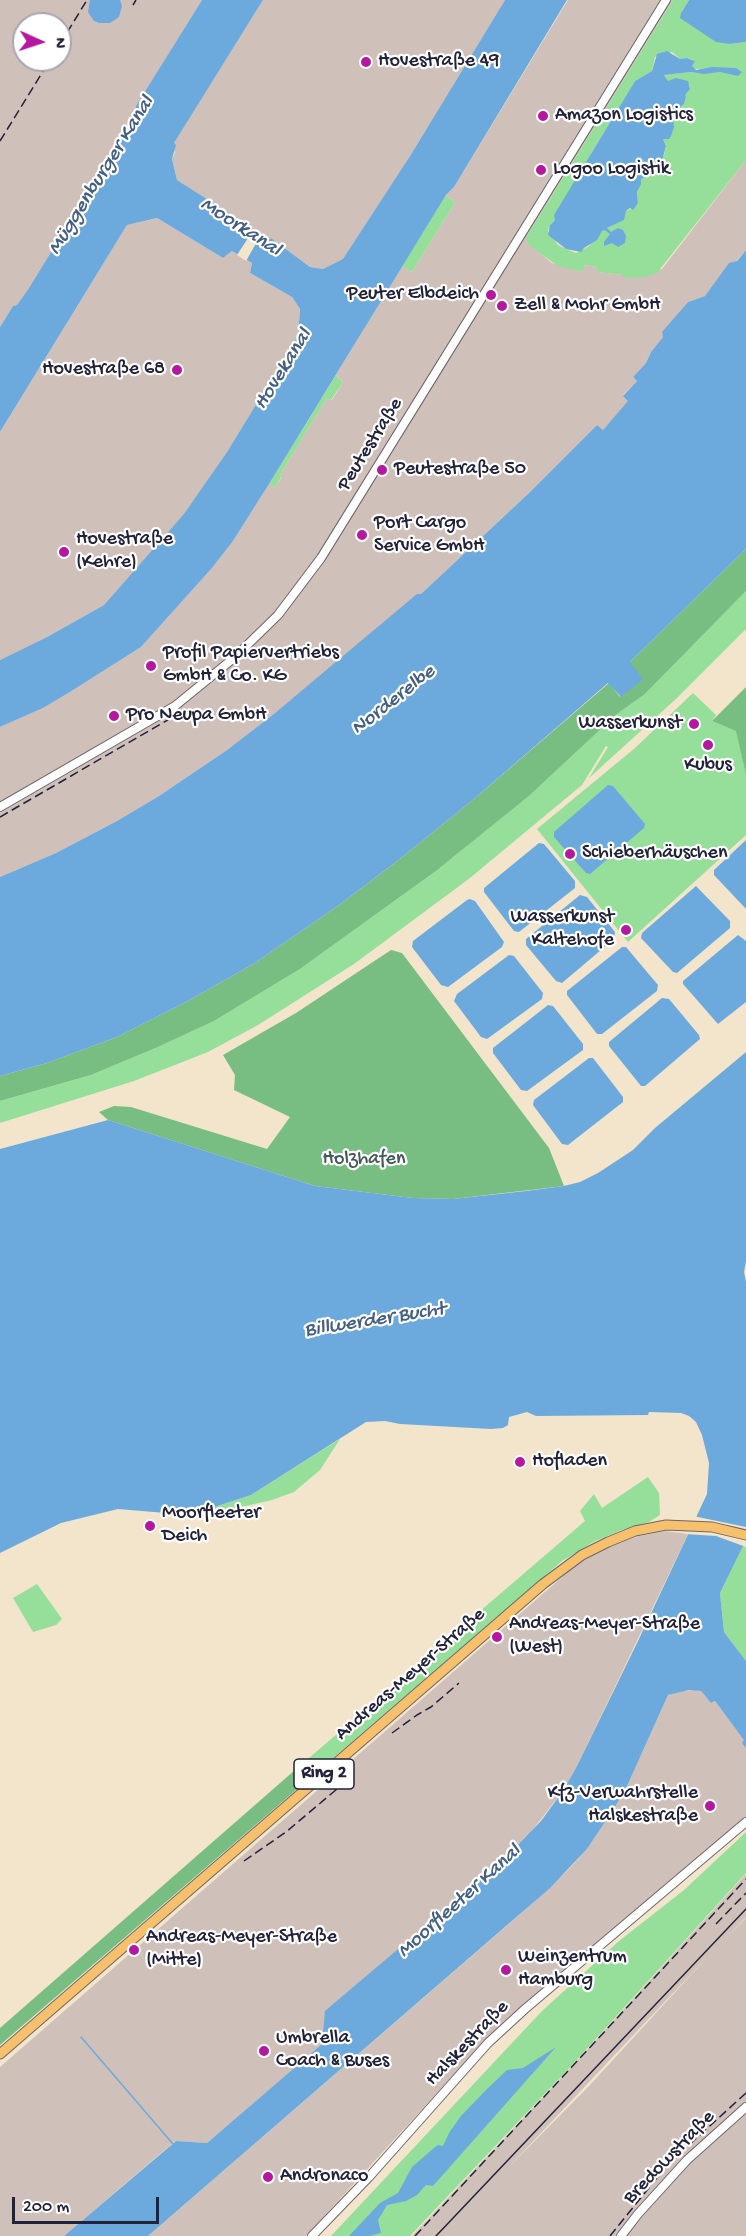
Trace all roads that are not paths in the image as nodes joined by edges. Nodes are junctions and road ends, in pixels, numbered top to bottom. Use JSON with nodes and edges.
{"nodes":[{"id":1,"x":666,"y":0,"type":"edge"},
{"id":2,"x":0,"y":807,"type":"edge"},
{"id":3,"x":746,"y":1535,"type":"edge"},
{"id":4,"x":746,"y":1822,"type":"edge"},
{"id":5,"x":0,"y":2054,"type":"edge"},
{"id":6,"x":746,"y":2106,"type":"edge"},
{"id":7,"x":312,"y":2236,"type":"edge"},
{"id":8,"x":621,"y":2236,"type":"edge"}],
"edges":[{"from":1,"to":2,"type":"street","name":"Peutestraße"},
{"from":3,"to":5,"type":"main road","name":"Andreas-Meyer-Straße","number":"Ring 2"},
{"from":4,"to":7,"type":"street","name":"Halskestraße"},
{"from":6,"to":8,"type":"street","name":"Bredowstraße"}]}
